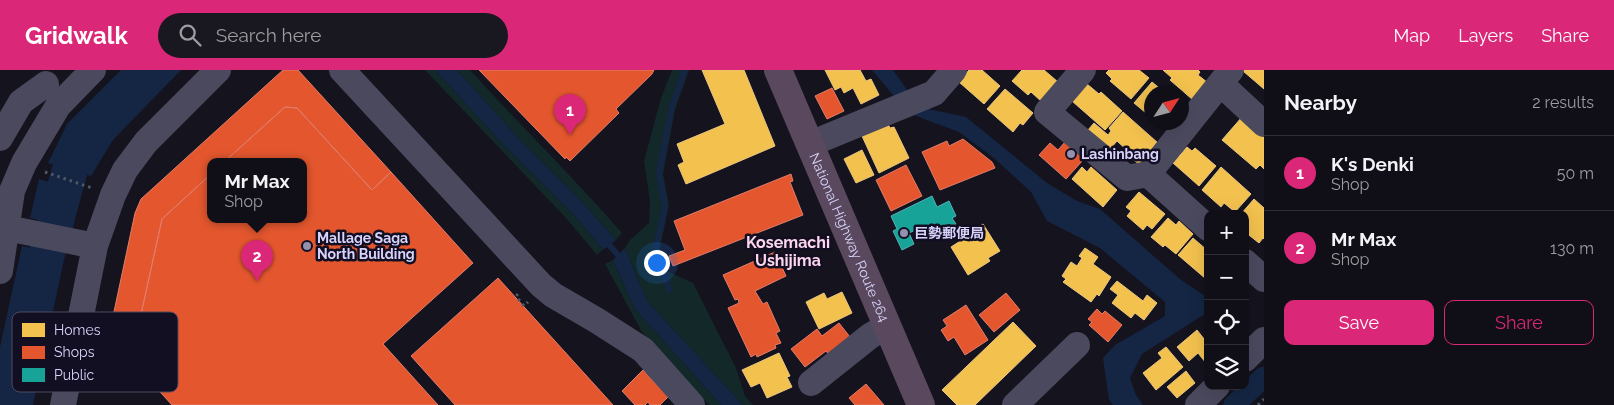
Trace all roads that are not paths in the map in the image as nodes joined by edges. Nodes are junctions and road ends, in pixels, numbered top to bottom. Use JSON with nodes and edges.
{"nodes":[{"id":1,"x":93,"y":70,"type":"edge"},
{"id":2,"x":218,"y":70,"type":"edge"},
{"id":3,"x":342,"y":70,"type":"edge"},
{"id":4,"x":778,"y":70,"type":"edge"},
{"id":5,"x":954,"y":70,"type":"edge"},
{"id":6,"x":1083,"y":70,"type":"edge"},
{"id":7,"x":1226,"y":77,"type":"edge"},
{"id":8,"x":46,"y":84,"type":"dead end"},
{"id":9,"x":1264,"y":124,"type":"edge"},
{"id":10,"x":0,"y":138,"type":"edge"},
{"id":11,"x":810,"y":144,"type":"junction"},
{"id":12,"x":1148,"y":174,"type":"junction"},
{"id":13,"x":1204,"y":224,"type":"edge"},
{"id":14,"x":7,"y":227,"type":"edge"},
{"id":15,"x":88,"y":245,"type":"junction"},
{"id":16,"x":1249,"y":266,"type":"edge"},
{"id":17,"x":0,"y":271,"type":"edge"},
{"id":18,"x":1264,"y":279,"type":"edge"},
{"id":19,"x":78,"y":312,"type":"edge"},
{"id":20,"x":887,"y":326,"type":"junction"},
{"id":21,"x":1264,"y":340,"type":"edge"},
{"id":22,"x":1077,"y":345,"type":"dead end"},
{"id":23,"x":1249,"y":354,"type":"edge"},
{"id":24,"x":811,"y":383,"type":"dead end"},
{"id":25,"x":1213,"y":390,"type":"edge"},
{"id":26,"x":65,"y":392,"type":"edge"},
{"id":27,"x":63,"y":405,"type":"edge"},
{"id":28,"x":692,"y":405,"type":"edge"},
{"id":29,"x":921,"y":405,"type":"edge"},
{"id":30,"x":1015,"y":405,"type":"edge"},
{"id":31,"x":1198,"y":405,"type":"edge"}],
"edges":[{"from":1,"to":14,"type":"street"},
{"from":2,"to":15,"type":"street"},
{"from":3,"to":28,"type":"street"},
{"from":4,"to":11,"type":"highway","name":"National Highway Route 264"},
{"from":5,"to":11,"type":"street"},
{"from":6,"to":12,"type":"street"},
{"from":7,"to":9,"type":"street"},
{"from":7,"to":12,"type":"street"},
{"from":8,"to":10,"type":"street"},
{"from":11,"to":20,"type":"highway","name":"National Highway Route 264"},
{"from":12,"to":13,"type":"street"},
{"from":14,"to":15,"type":"street"},
{"from":14,"to":17,"type":"street"},
{"from":15,"to":19,"type":"street"},
{"from":16,"to":18,"type":"street"},
{"from":20,"to":24,"type":"street"},
{"from":20,"to":29,"type":"highway","name":"National Highway Route 264"},
{"from":21,"to":23,"type":"street"},
{"from":22,"to":30,"type":"street"},
{"from":25,"to":31,"type":"street"},
{"from":26,"to":27,"type":"street"}]}
